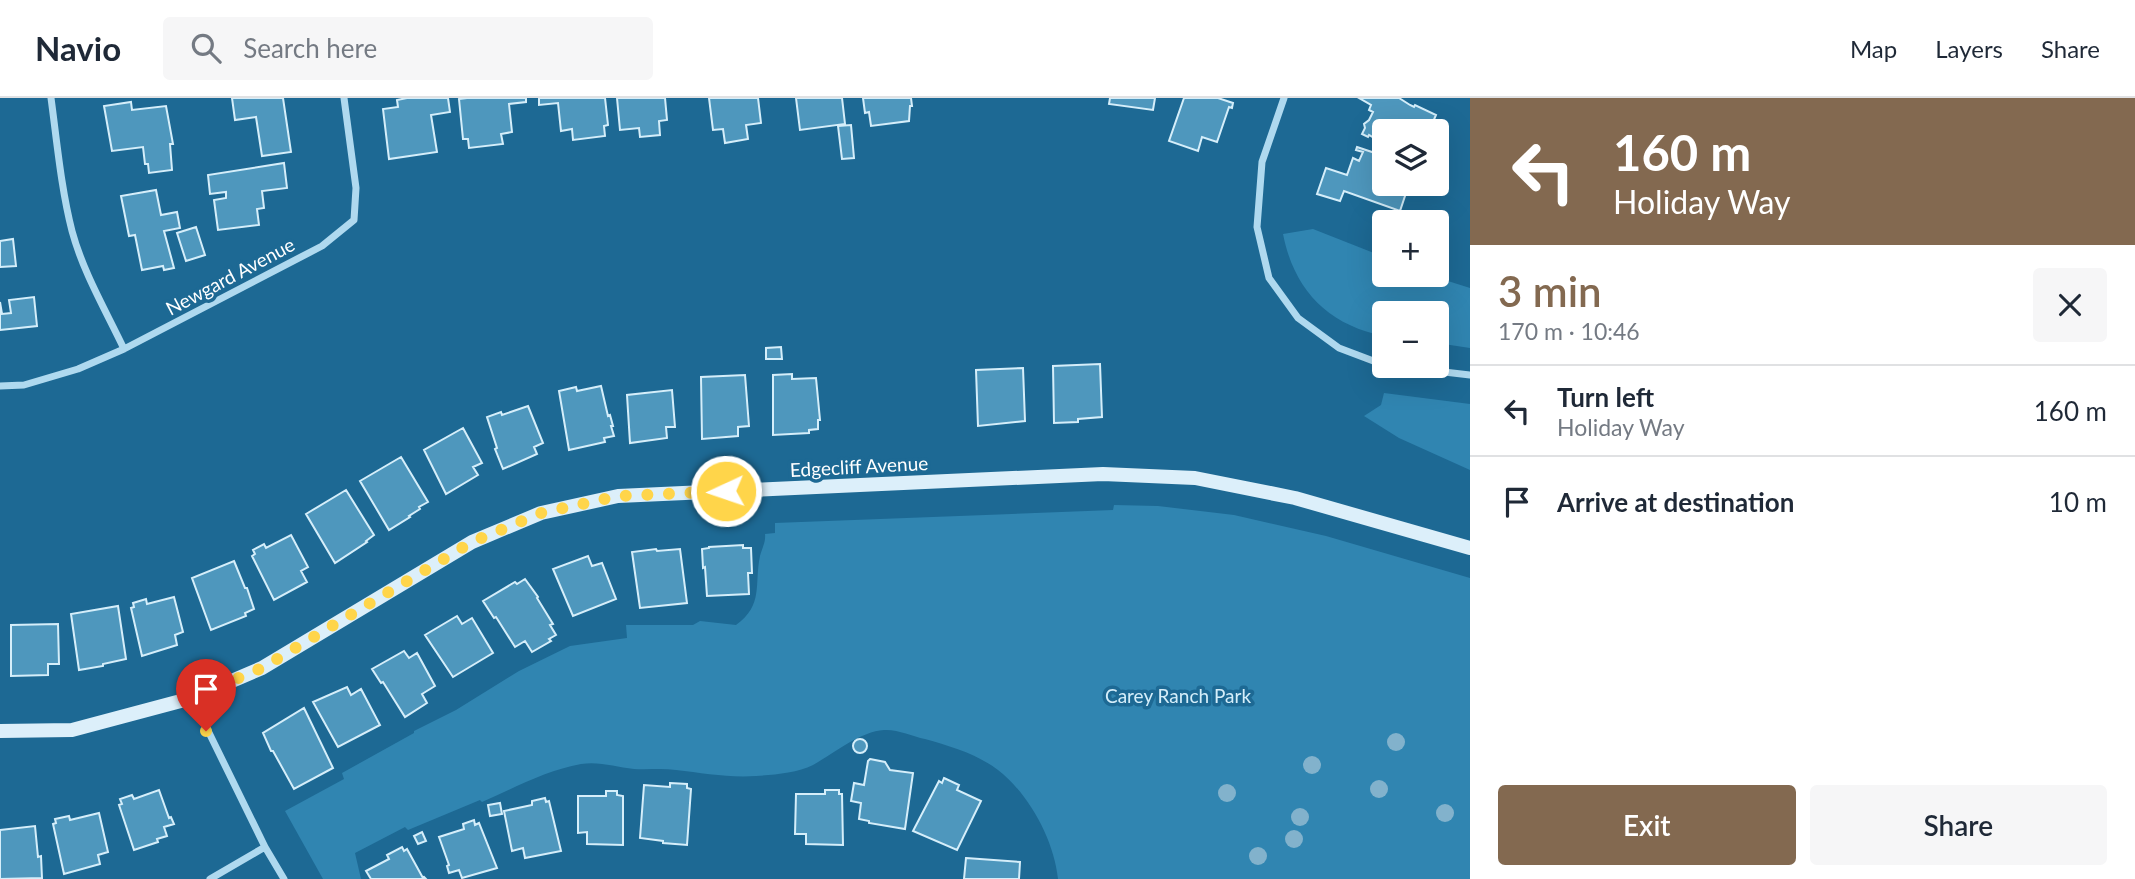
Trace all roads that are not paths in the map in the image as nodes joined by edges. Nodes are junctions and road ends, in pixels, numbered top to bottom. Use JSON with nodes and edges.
{"nodes":[{"id":1,"x":51,"y":98,"type":"edge"},
{"id":2,"x":344,"y":98,"type":"edge"},
{"id":3,"x":1284,"y":98,"type":"edge"},
{"id":4,"x":124,"y":349,"type":"junction"},
{"id":5,"x":1372,"y":360,"type":"edge"},
{"id":6,"x":1449,"y":373,"type":"edge"},
{"id":7,"x":1470,"y":375,"type":"edge"},
{"id":8,"x":0,"y":386,"type":"edge"},
{"id":9,"x":1470,"y":548,"type":"edge"},
{"id":10,"x":192,"y":698,"type":"junction"},
{"id":11,"x":0,"y":731,"type":"edge"},
{"id":12,"x":265,"y":847,"type":"junction"},
{"id":13,"x":210,"y":879,"type":"edge"},
{"id":14,"x":284,"y":879,"type":"edge"}],
"edges":[{"from":1,"to":4,"type":"street"},
{"from":2,"to":4,"type":"street","name":"Newgard Avenue"},
{"from":3,"to":5,"type":"street"},
{"from":4,"to":8,"type":"street","name":"Newgard Avenue"},
{"from":6,"to":7,"type":"street"},
{"from":9,"to":10,"type":"street","name":"Edgecliff Avenue"},
{"from":10,"to":11,"type":"street","name":"Edgecliff Avenue"},
{"from":10,"to":12,"type":"street"},
{"from":12,"to":13,"type":"street"},
{"from":12,"to":14,"type":"street"}]}
